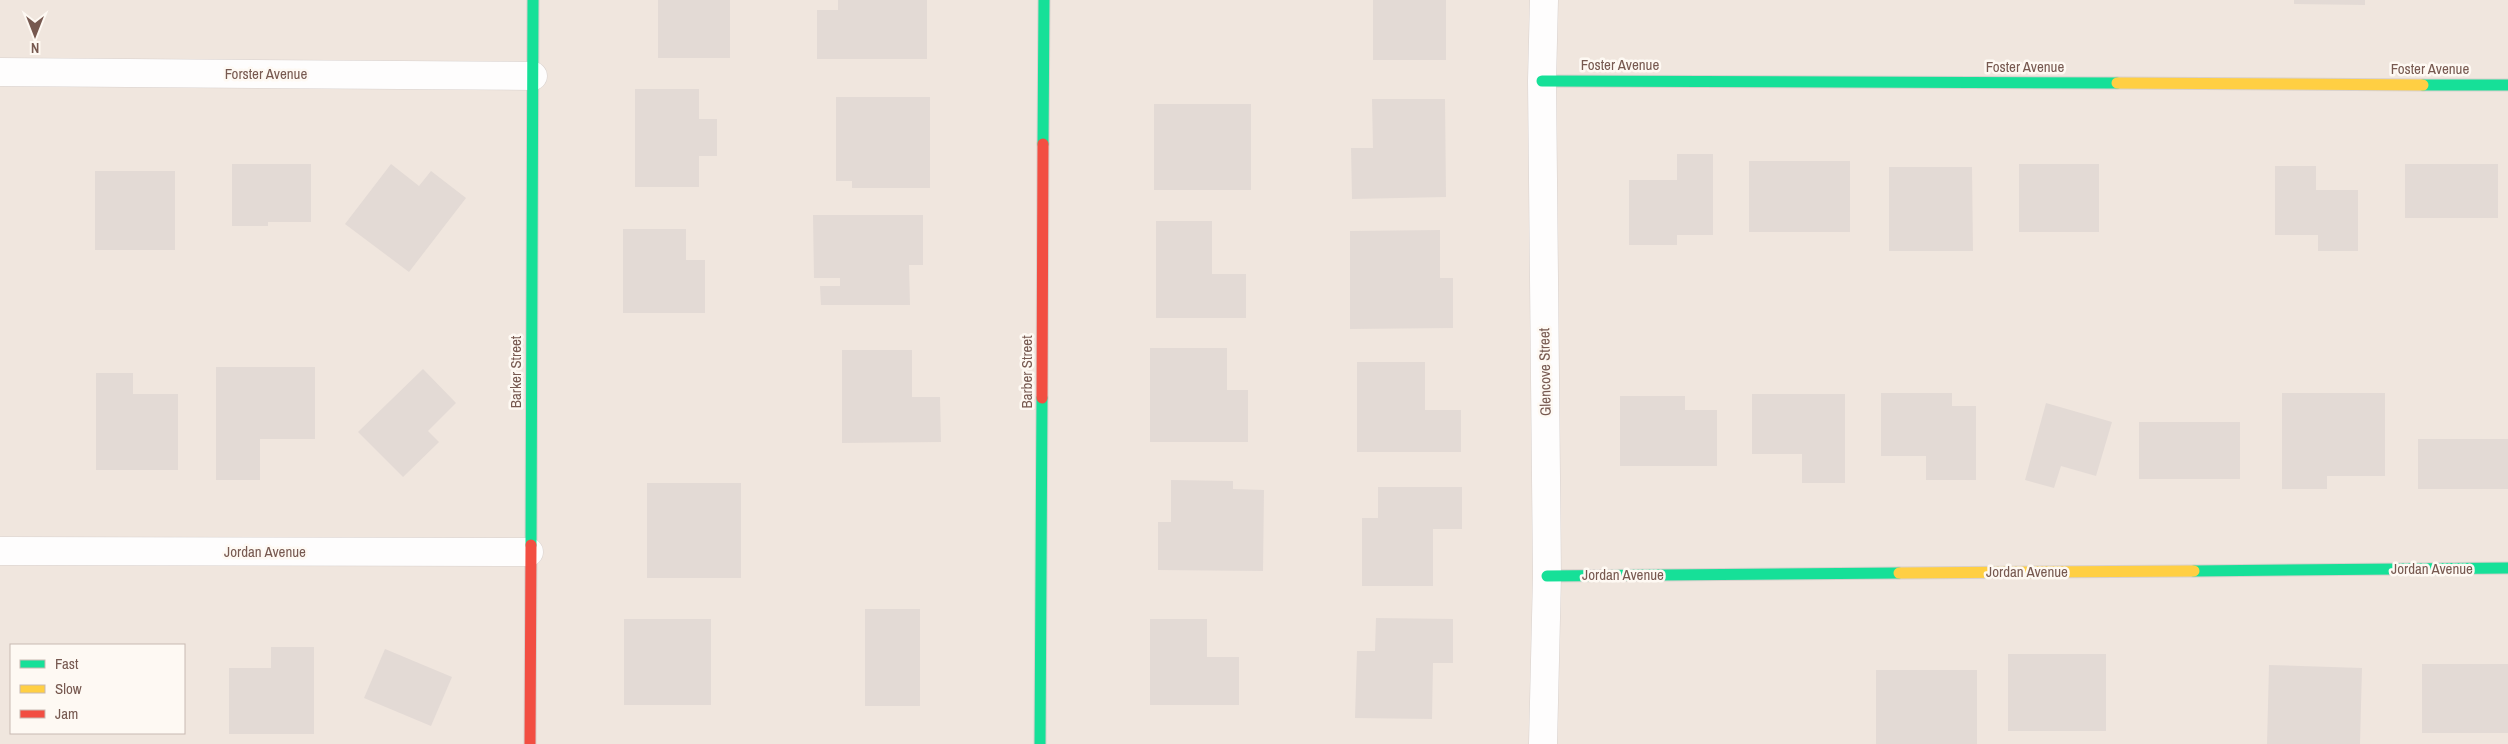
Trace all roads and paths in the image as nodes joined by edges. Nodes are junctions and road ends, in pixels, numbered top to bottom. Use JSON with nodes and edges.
{"nodes":[{"id":1,"x":533,"y":0,"type":"edge"},
{"id":2,"x":1044,"y":0,"type":"edge"},
{"id":3,"x":1544,"y":0,"type":"edge"},
{"id":4,"x":0,"y":72,"type":"edge"},
{"id":5,"x":533,"y":76,"type":"junction"},
{"id":6,"x":1542,"y":81,"type":"junction"},
{"id":7,"x":2508,"y":85,"type":"edge"},
{"id":8,"x":0,"y":551,"type":"edge"},
{"id":9,"x":529,"y":552,"type":"junction"},
{"id":10,"x":2508,"y":568,"type":"edge"},
{"id":11,"x":1547,"y":576,"type":"junction"},
{"id":12,"x":530,"y":744,"type":"edge"},
{"id":13,"x":1040,"y":744,"type":"edge"},
{"id":14,"x":1544,"y":744,"type":"edge"}],
"edges":[{"from":1,"to":5,"type":"street","name":"Barker Street"},
{"from":2,"to":13,"type":"street","name":"Barber Street"},
{"from":3,"to":6,"type":"street","name":"Glencove Street"},
{"from":4,"to":5,"type":"street","name":"Forster Avenue"},
{"from":5,"to":9,"type":"street","name":"Barker Street"},
{"from":6,"to":7,"type":"street","name":"Foster Avenue"},
{"from":6,"to":11,"type":"street","name":"Glencove Street"},
{"from":8,"to":9,"type":"street","name":"Jordan Avenue"},
{"from":9,"to":12,"type":"street","name":"Barker Street"},
{"from":10,"to":11,"type":"street","name":"Jordan Avenue"},
{"from":11,"to":14,"type":"street","name":"Glencove Street"}]}
